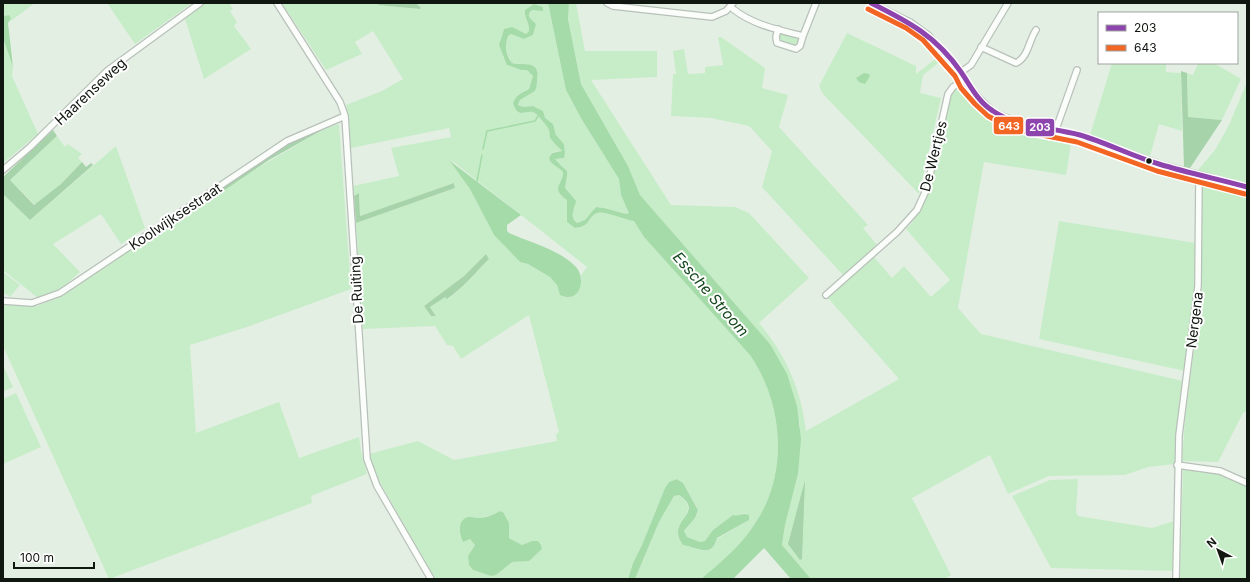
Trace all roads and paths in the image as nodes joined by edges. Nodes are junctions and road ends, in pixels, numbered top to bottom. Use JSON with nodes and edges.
{"nodes":[{"id":1,"x":200,"y":3,"type":"edge"},
{"id":2,"x":277,"y":3,"type":"edge"},
{"id":3,"x":607,"y":3,"type":"edge"},
{"id":4,"x":816,"y":3,"type":"edge"},
{"id":5,"x":871,"y":3,"type":"edge"},
{"id":6,"x":1008,"y":3,"type":"edge"},
{"id":7,"x":733,"y":6,"type":"edge"},
{"id":8,"x":778,"y":29,"type":"junction"},
{"id":9,"x":1036,"y":30,"type":"dead end"},
{"id":10,"x":803,"y":36,"type":"junction"},
{"id":11,"x":981,"y":48,"type":"junction"},
{"id":12,"x":1077,"y":70,"type":"dead end"},
{"id":13,"x":961,"y":72,"type":"junction"},
{"id":14,"x":964,"y":80,"type":"junction"},
{"id":15,"x":345,"y":116,"type":"junction"},
{"id":16,"x":1056,"y":129,"type":"junction"},
{"id":17,"x":3,"y":170,"type":"edge"},
{"id":18,"x":1199,"y":175,"type":"junction"},
{"id":19,"x":1247,"y":187,"type":"edge"},
{"id":20,"x":826,"y":295,"type":"dead end"},
{"id":21,"x":3,"y":301,"type":"edge"},
{"id":22,"x":1177,"y":465,"type":"junction"},
{"id":23,"x":1247,"y":483,"type":"edge"},
{"id":24,"x":431,"y":579,"type":"edge"},
{"id":25,"x":1176,"y":579,"type":"edge"}],
"edges":[{"from":1,"to":17,"type":"street","name":"Haarenseweg"},
{"from":2,"to":15,"type":"street","name":"De Ruiting"},
{"from":3,"to":7,"type":"street"},
{"from":4,"to":10,"type":"street"},
{"from":5,"to":13,"type":"street"},
{"from":6,"to":11,"type":"street"},
{"from":7,"to":8,"type":"street"},
{"from":8,"to":10,"type":"street"},
{"from":8,"to":10,"type":"street"},
{"from":9,"to":11,"type":"street"},
{"from":11,"to":13,"type":"street"},
{"from":12,"to":16,"type":"street"},
{"from":13,"to":14,"type":"street"},
{"from":14,"to":16,"type":"street"},
{"from":14,"to":20,"type":"street","name":"De Wertjes"},
{"from":15,"to":21,"type":"street","name":"Koolwijksestraat"},
{"from":15,"to":24,"type":"street","name":"De Ruiting"},
{"from":16,"to":18,"type":"street"},
{"from":18,"to":19,"type":"street"},
{"from":18,"to":22,"type":"street","name":"Nergena"},
{"from":22,"to":23,"type":"street"},
{"from":22,"to":25,"type":"street","name":"Nergena"}]}
